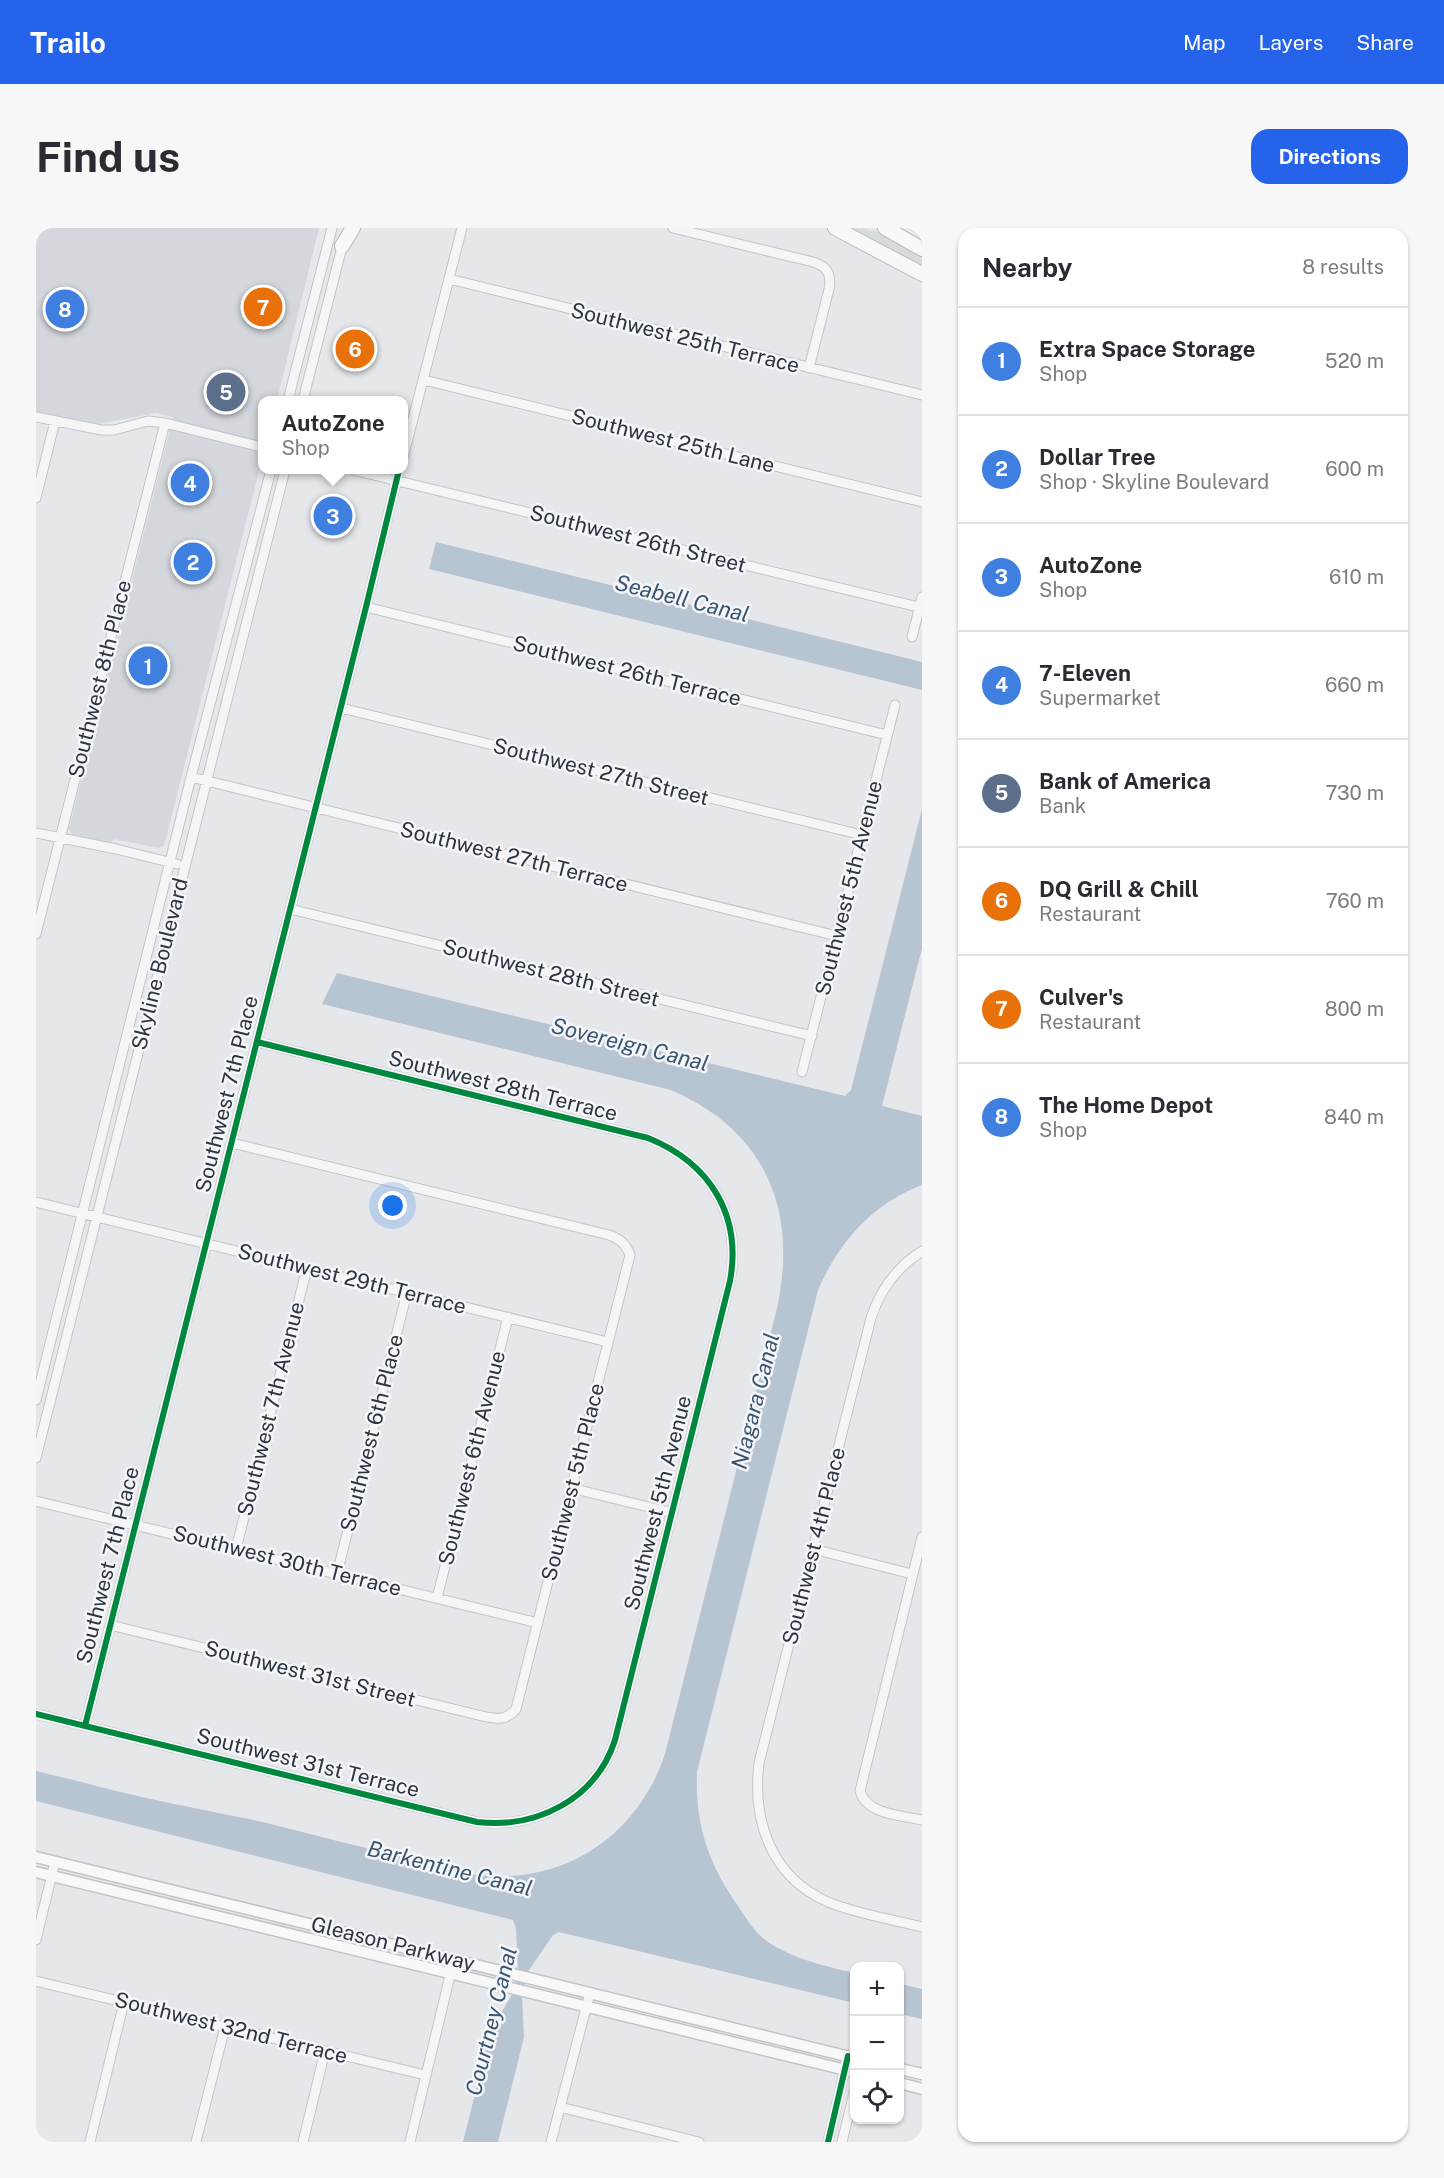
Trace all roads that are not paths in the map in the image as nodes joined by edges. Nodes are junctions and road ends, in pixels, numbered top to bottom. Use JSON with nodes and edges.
{"nodes":[{"id":1,"x":332,"y":228,"type":"edge"},
{"id":2,"x":346,"y":228,"type":"edge"},
{"id":3,"x":353,"y":228,"type":"edge"},
{"id":4,"x":462,"y":228,"type":"edge"},
{"id":5,"x":673,"y":228,"type":"edge"},
{"id":6,"x":835,"y":228,"type":"edge"},
{"id":7,"x":885,"y":228,"type":"edge"},
{"id":8,"x":342,"y":246,"type":"junction"},
{"id":9,"x":922,"y":249,"type":"edge"},
{"id":10,"x":922,"y":274,"type":"edge"},
{"id":11,"x":449,"y":279,"type":"junction"},
{"id":12,"x":809,"y":368,"type":"junction"},
{"id":13,"x":424,"y":380,"type":"junction"},
{"id":14,"x":922,"y":395,"type":"edge"},
{"id":15,"x":289,"y":396,"type":"edge"},
{"id":16,"x":304,"y":396,"type":"edge"},
{"id":17,"x":36,"y":417,"type":"edge"},
{"id":18,"x":55,"y":422,"type":"junction"},
{"id":19,"x":165,"y":423,"type":"junction"},
{"id":20,"x":408,"y":439,"type":"edge"},
{"id":21,"x":258,"y":446,"type":"edge"},
{"id":22,"x":270,"y":474,"type":"edge"},
{"id":23,"x":284,"y":474,"type":"edge"},
{"id":24,"x":370,"y":474,"type":"edge"},
{"id":25,"x":398,"y":474,"type":"edge"},
{"id":26,"x":396,"y":480,"type":"junction"},
{"id":27,"x":36,"y":498,"type":"edge"},
{"id":28,"x":922,"y":502,"type":"edge"},
{"id":29,"x":922,"y":597,"type":"edge"},
{"id":30,"x":366,"y":608,"type":"junction"},
{"id":31,"x":921,"y":608,"type":"edge"},
{"id":32,"x":912,"y":637,"type":"dead end"},
{"id":33,"x":895,"y":705,"type":"dead end"},
{"id":34,"x":341,"y":708,"type":"junction"},
{"id":35,"x":888,"y":735,"type":"junction"},
{"id":36,"x":191,"y":777,"type":"junction"},
{"id":37,"x":206,"y":781,"type":"junction"},
{"id":38,"x":315,"y":808,"type":"junction"},
{"id":39,"x":36,"y":833,"type":"edge"},
{"id":40,"x":862,"y":835,"type":"junction"},
{"id":41,"x":59,"y":838,"type":"junction"},
{"id":42,"x":171,"y":863,"type":"junction"},
{"id":43,"x":185,"y":867,"type":"junction"},
{"id":44,"x":290,"y":909,"type":"junction"},
{"id":45,"x":36,"y":934,"type":"edge"},
{"id":46,"x":837,"y":936,"type":"junction"},
{"id":47,"x":812,"y":1036,"type":"junction"},
{"id":48,"x":257,"y":1042,"type":"junction"},
{"id":49,"x":802,"y":1072,"type":"dead end"},
{"id":50,"x":232,"y":1143,"type":"junction"},
{"id":51,"x":720,"y":1198,"type":"joint"},
{"id":52,"x":36,"y":1202,"type":"edge"},
{"id":53,"x":83,"y":1214,"type":"junction"},
{"id":54,"x":97,"y":1217,"type":"junction"},
{"id":55,"x":206,"y":1243,"type":"junction"},
{"id":56,"x":922,"y":1251,"type":"edge"},
{"id":57,"x":307,"y":1268,"type":"junction"},
{"id":58,"x":407,"y":1292,"type":"junction"},
{"id":59,"x":508,"y":1317,"type":"junction"},
{"id":60,"x":608,"y":1342,"type":"junction"},
{"id":61,"x":36,"y":1400,"type":"edge"},
{"id":62,"x":36,"y":1458,"type":"edge"},
{"id":63,"x":571,"y":1488,"type":"junction"},
{"id":64,"x":36,"y":1501,"type":"edge"},
{"id":65,"x":673,"y":1513,"type":"junction"},
{"id":66,"x":135,"y":1525,"type":"junction"},
{"id":67,"x":922,"y":1537,"type":"edge"},
{"id":68,"x":236,"y":1549,"type":"junction"},
{"id":69,"x":813,"y":1549,"type":"junction"},
{"id":70,"x":337,"y":1574,"type":"junction"},
{"id":71,"x":912,"y":1574,"type":"junction"},
{"id":72,"x":437,"y":1598,"type":"junction"},
{"id":73,"x":538,"y":1623,"type":"junction"},
{"id":74,"x":110,"y":1625,"type":"junction"},
{"id":75,"x":36,"y":1714,"type":"edge"},
{"id":76,"x":511,"y":1716,"type":"joint"},
{"id":77,"x":85,"y":1726,"type":"junction"},
{"id":78,"x":570,"y":1801,"type":"joint"},
{"id":79,"x":922,"y":1821,"type":"edge"},
{"id":80,"x":36,"y":1857,"type":"edge"},
{"id":81,"x":55,"y":1862,"type":"junction"},
{"id":82,"x":36,"y":1872,"type":"edge"},
{"id":83,"x":52,"y":1876,"type":"junction"},
{"id":84,"x":922,"y":1927,"type":"edge"},
{"id":85,"x":36,"y":1940,"type":"edge"},
{"id":86,"x":454,"y":1959,"type":"junction"},
{"id":87,"x":451,"y":1973,"type":"junction"},
{"id":88,"x":36,"y":1981,"type":"edge"},
{"id":89,"x":590,"y":1993,"type":"junction"},
{"id":90,"x":124,"y":2002,"type":"junction"},
{"id":91,"x":587,"y":2006,"type":"junction"},
{"id":92,"x":225,"y":2027,"type":"junction"},
{"id":93,"x":325,"y":2051,"type":"junction"},
{"id":94,"x":850,"y":2057,"type":"edge"},
{"id":95,"x":904,"y":2070,"type":"edge"},
{"id":96,"x":850,"y":2071,"type":"edge"},
{"id":97,"x":922,"y":2074,"type":"edge"},
{"id":98,"x":425,"y":2075,"type":"junction"},
{"id":99,"x":904,"y":2084,"type":"edge"},
{"id":100,"x":922,"y":2088,"type":"edge"},
{"id":101,"x":560,"y":2108,"type":"junction"},
{"id":102,"x":850,"y":2112,"type":"edge"},
{"id":103,"x":90,"y":2142,"type":"edge"},
{"id":104,"x":196,"y":2142,"type":"edge"},
{"id":105,"x":303,"y":2142,"type":"edge"},
{"id":106,"x":410,"y":2142,"type":"edge"},
{"id":107,"x":551,"y":2142,"type":"edge"},
{"id":108,"x":699,"y":2142,"type":"edge"},
{"id":109,"x":828,"y":2142,"type":"edge"},
{"id":110,"x":842,"y":2142,"type":"edge"}],
"edges":[{"from":1,"to":15,"type":"street"},
{"from":2,"to":8,"type":"street"},
{"from":3,"to":8,"type":"highway"},
{"from":4,"to":11,"type":"street"},
{"from":5,"to":12,"type":"street"},
{"from":6,"to":10,"type":"highway"},
{"from":7,"to":9,"type":"highway"},
{"from":8,"to":16,"type":"street"},
{"from":11,"to":12,"type":"street","name":"Southwest 25th Terrace"},
{"from":11,"to":13,"type":"street"},
{"from":12,"to":14,"type":"street","name":"Southwest 25th Terrace"},
{"from":13,"to":20,"type":"street"},
{"from":13,"to":28,"type":"street","name":"Southwest 25th Lane"},
{"from":17,"to":18,"type":"street"},
{"from":18,"to":19,"type":"street"},
{"from":18,"to":27,"type":"street"},
{"from":19,"to":21,"type":"street"},
{"from":19,"to":41,"type":"street","name":"Southwest 8th Place"},
{"from":22,"to":36,"type":"street","name":"Skyline Boulevard"},
{"from":23,"to":37,"type":"street","name":"Skyline Boulevard"},
{"from":24,"to":26,"type":"street","name":"Southwest 26th Street"},
{"from":25,"to":26,"type":"street","name":"Southwest 7th Place"},
{"from":26,"to":30,"type":"street","name":"Southwest 7th Place"},
{"from":26,"to":31,"type":"street","name":"Southwest 26th Street"},
{"from":29,"to":31,"type":"street"},
{"from":30,"to":34,"type":"street","name":"Southwest 7th Place"},
{"from":30,"to":35,"type":"street","name":"Southwest 26th Terrace"},
{"from":31,"to":32,"type":"street"},
{"from":33,"to":35,"type":"street","name":"Southwest 5th Avenue"},
{"from":34,"to":38,"type":"street","name":"Southwest 7th Place"},
{"from":34,"to":40,"type":"street","name":"Southwest 27th Street"},
{"from":35,"to":40,"type":"street","name":"Southwest 5th Avenue"},
{"from":36,"to":37,"type":"street","name":"Southwest 27th Terrace"},
{"from":36,"to":42,"type":"street","name":"Skyline Boulevard"},
{"from":37,"to":38,"type":"street","name":"Southwest 27th Terrace"},
{"from":37,"to":43,"type":"street","name":"Skyline Boulevard"},
{"from":38,"to":44,"type":"street","name":"Southwest 7th Place"},
{"from":38,"to":46,"type":"street","name":"Southwest 27th Terrace"},
{"from":39,"to":41,"type":"street"},
{"from":40,"to":46,"type":"street","name":"Southwest 5th Avenue"},
{"from":41,"to":42,"type":"street"},
{"from":41,"to":45,"type":"street","name":"Southwest 8th Place"},
{"from":42,"to":43,"type":"street"},
{"from":42,"to":53,"type":"street","name":"Skyline Boulevard"},
{"from":43,"to":54,"type":"street","name":"Skyline Boulevard"},
{"from":44,"to":47,"type":"street","name":"Southwest 28th Street"},
{"from":44,"to":48,"type":"street","name":"Southwest 7th Place"},
{"from":46,"to":47,"type":"street","name":"Southwest 5th Avenue"},
{"from":47,"to":49,"type":"street","name":"Southwest 5th Avenue"},
{"from":48,"to":50,"type":"street","name":"Southwest 7th Place"},
{"from":48,"to":51,"type":"street","name":"Southwest 28th Terrace"},
{"from":50,"to":55,"type":"street","name":"Southwest 7th Place"},
{"from":50,"to":60,"type":"street","name":"Southwest 5th Place"},
{"from":51,"to":65,"type":"street","name":"Southwest 5th Avenue"},
{"from":52,"to":53,"type":"street"},
{"from":53,"to":54,"type":"street","name":"Southwest 29th Terrace"},
{"from":53,"to":61,"type":"street","name":"Skyline Boulevard"},
{"from":54,"to":55,"type":"street","name":"Southwest 29th Terrace"},
{"from":54,"to":62,"type":"street","name":"Skyline Boulevard"},
{"from":55,"to":57,"type":"street","name":"Southwest 29th Terrace"},
{"from":55,"to":66,"type":"street","name":"Southwest 7th Place"},
{"from":56,"to":69,"type":"street","name":"Southwest 4th Place"},
{"from":57,"to":58,"type":"street","name":"Southwest 29th Terrace"},
{"from":57,"to":68,"type":"street","name":"Southwest 7th Avenue"},
{"from":58,"to":59,"type":"street","name":"Southwest 29th Terrace"},
{"from":58,"to":70,"type":"street","name":"Southwest 6th Place"},
{"from":59,"to":60,"type":"street","name":"Southwest 29th Terrace"},
{"from":59,"to":72,"type":"street","name":"Southwest 6th Avenue"},
{"from":60,"to":63,"type":"street","name":"Southwest 5th Place"},
{"from":63,"to":65,"type":"street"},
{"from":63,"to":73,"type":"street","name":"Southwest 5th Place"},
{"from":64,"to":66,"type":"street","name":"Southwest 30th Terrace"},
{"from":65,"to":78,"type":"street","name":"Southwest 5th Avenue"},
{"from":66,"to":68,"type":"street","name":"Southwest 30th Terrace"},
{"from":66,"to":74,"type":"street","name":"Southwest 7th Place"},
{"from":67,"to":71,"type":"street"},
{"from":68,"to":70,"type":"street","name":"Southwest 30th Terrace"},
{"from":69,"to":71,"type":"street"},
{"from":69,"to":84,"type":"street","name":"Southwest 4th Place"},
{"from":70,"to":72,"type":"street","name":"Southwest 30th Terrace"},
{"from":71,"to":79,"type":"street"},
{"from":72,"to":73,"type":"street","name":"Southwest 30th Terrace"},
{"from":73,"to":76,"type":"street","name":"Southwest 5th Place"},
{"from":74,"to":76,"type":"street","name":"Southwest 31st Street"},
{"from":74,"to":77,"type":"street","name":"Southwest 7th Place"},
{"from":75,"to":77,"type":"street","name":"Southwest 31st Terrace"},
{"from":77,"to":78,"type":"street","name":"Southwest 31st Terrace"},
{"from":80,"to":81,"type":"main road","name":"Gleason Parkway"},
{"from":81,"to":83,"type":"street"},
{"from":81,"to":86,"type":"main road","name":"Gleason Parkway"},
{"from":82,"to":83,"type":"main road","name":"Gleason Parkway"},
{"from":83,"to":85,"type":"street"},
{"from":83,"to":87,"type":"main road","name":"Gleason Parkway"},
{"from":86,"to":87,"type":"street"},
{"from":86,"to":89,"type":"main road","name":"Gleason Parkway"},
{"from":87,"to":91,"type":"main road","name":"Gleason Parkway"},
{"from":87,"to":98,"type":"street"},
{"from":88,"to":90,"type":"street","name":"Southwest 32nd Terrace"},
{"from":89,"to":91,"type":"street"},
{"from":89,"to":94,"type":"main road","name":"Gleason Parkway"},
{"from":90,"to":92,"type":"street","name":"Southwest 32nd Terrace"},
{"from":90,"to":103,"type":"street"},
{"from":91,"to":96,"type":"main road","name":"Gleason Parkway"},
{"from":91,"to":101,"type":"street"},
{"from":92,"to":93,"type":"street","name":"Southwest 32nd Terrace"},
{"from":92,"to":104,"type":"street"},
{"from":93,"to":98,"type":"street","name":"Southwest 32nd Terrace"},
{"from":93,"to":105,"type":"street"},
{"from":95,"to":97,"type":"main road"},
{"from":96,"to":109,"type":"street"},
{"from":98,"to":106,"type":"street"},
{"from":99,"to":100,"type":"main road"},
{"from":101,"to":107,"type":"street"},
{"from":101,"to":108,"type":"street"},
{"from":102,"to":110,"type":"street"}]}
